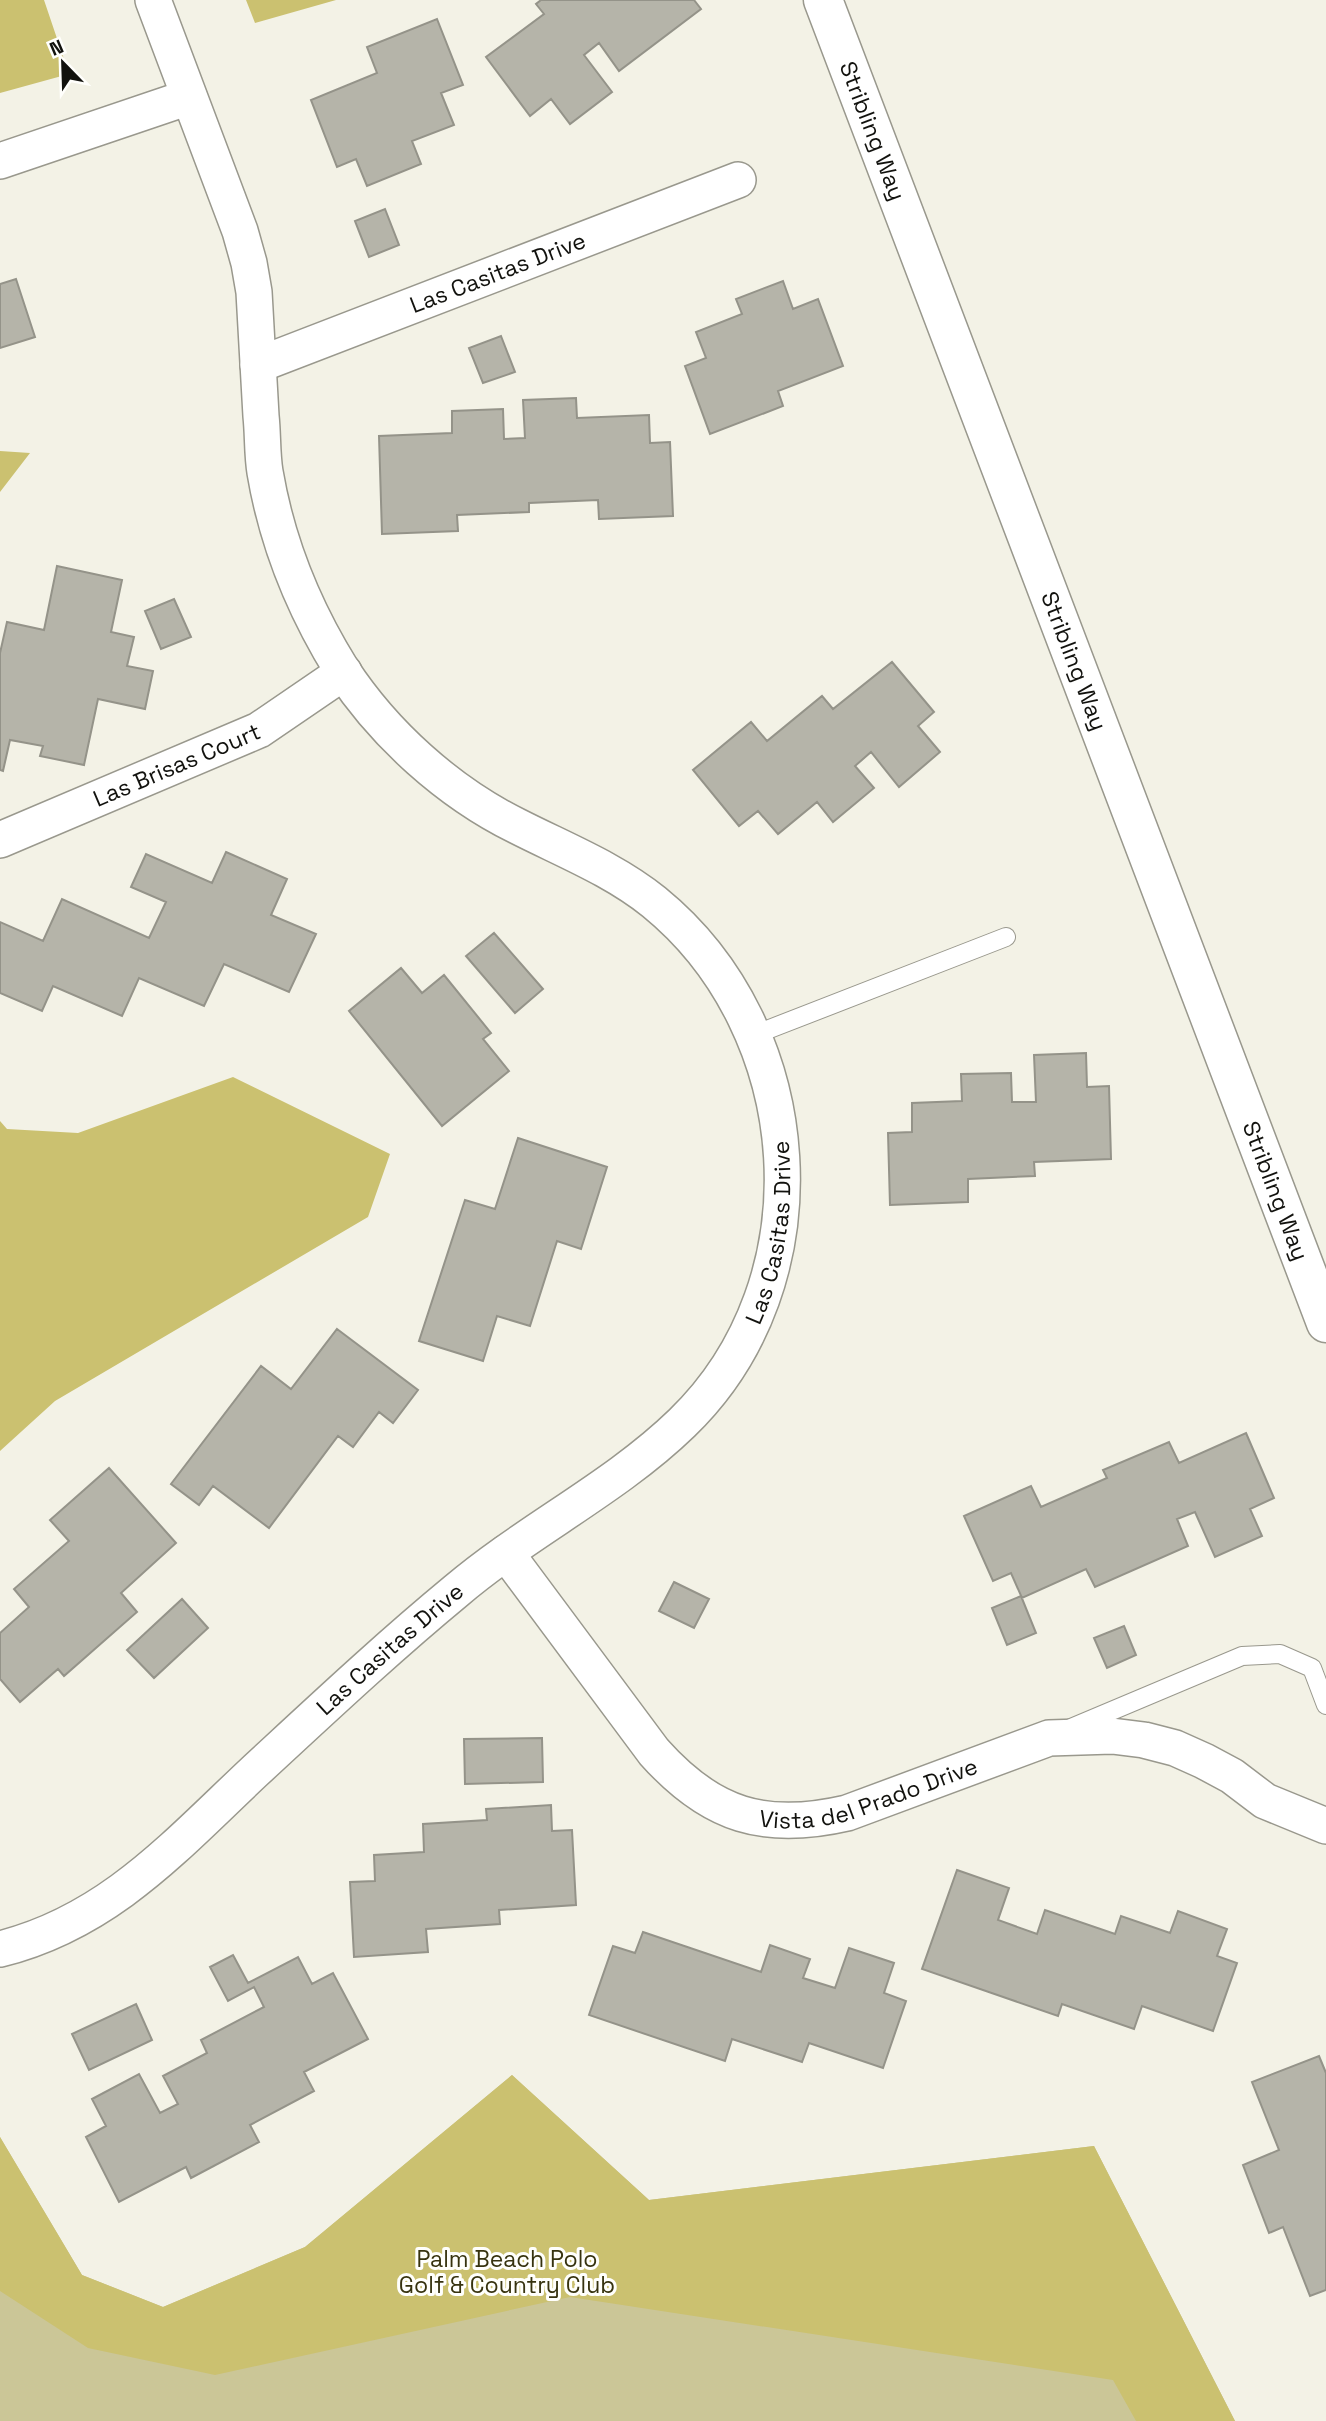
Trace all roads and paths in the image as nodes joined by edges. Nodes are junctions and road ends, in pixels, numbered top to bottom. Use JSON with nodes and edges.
{"nodes":[{"id":1,"x":153,"y":0,"type":"edge"},
{"id":2,"x":823,"y":0,"type":"edge"},
{"id":3,"x":189,"y":97,"type":"junction"},
{"id":4,"x":0,"y":161,"type":"edge"},
{"id":5,"x":738,"y":180,"type":"dead end"},
{"id":6,"x":258,"y":365,"type":"junction"},
{"id":7,"x":344,"y":672,"type":"junction"},
{"id":8,"x":0,"y":840,"type":"edge"},
{"id":9,"x":1006,"y":937,"type":"dead end"},
{"id":10,"x":754,"y":1035,"type":"junction"},
{"id":11,"x":1326,"y":1323,"type":"edge"},
{"id":12,"x":506,"y":1553,"type":"junction"},
{"id":13,"x":1326,"y":1705,"type":"edge"},
{"id":14,"x":1049,"y":1738,"type":"junction"},
{"id":15,"x":1326,"y":1826,"type":"edge"},
{"id":16,"x":0,"y":1949,"type":"edge"}],
"edges":[{"from":1,"to":3,"type":"street","name":"Las Casitas Drive"},
{"from":2,"to":11,"type":"street","name":"Stribling Way"},
{"from":3,"to":4,"type":"street"},
{"from":3,"to":6,"type":"street","name":"Las Casitas Drive"},
{"from":5,"to":6,"type":"street","name":"Las Casitas Drive"},
{"from":6,"to":7,"type":"street","name":"Las Casitas Drive"},
{"from":7,"to":8,"type":"street","name":"Las Brisas Court"},
{"from":7,"to":10,"type":"street","name":"Las Casitas Drive"},
{"from":9,"to":10,"type":"lane"},
{"from":10,"to":12,"type":"street","name":"Las Casitas Drive"},
{"from":12,"to":14,"type":"street","name":"Vista del Prado Drive"},
{"from":12,"to":16,"type":"street","name":"Las Casitas Drive"},
{"from":13,"to":14,"type":"lane"},
{"from":14,"to":15,"type":"street","name":"Vista del Prado Drive"}]}
